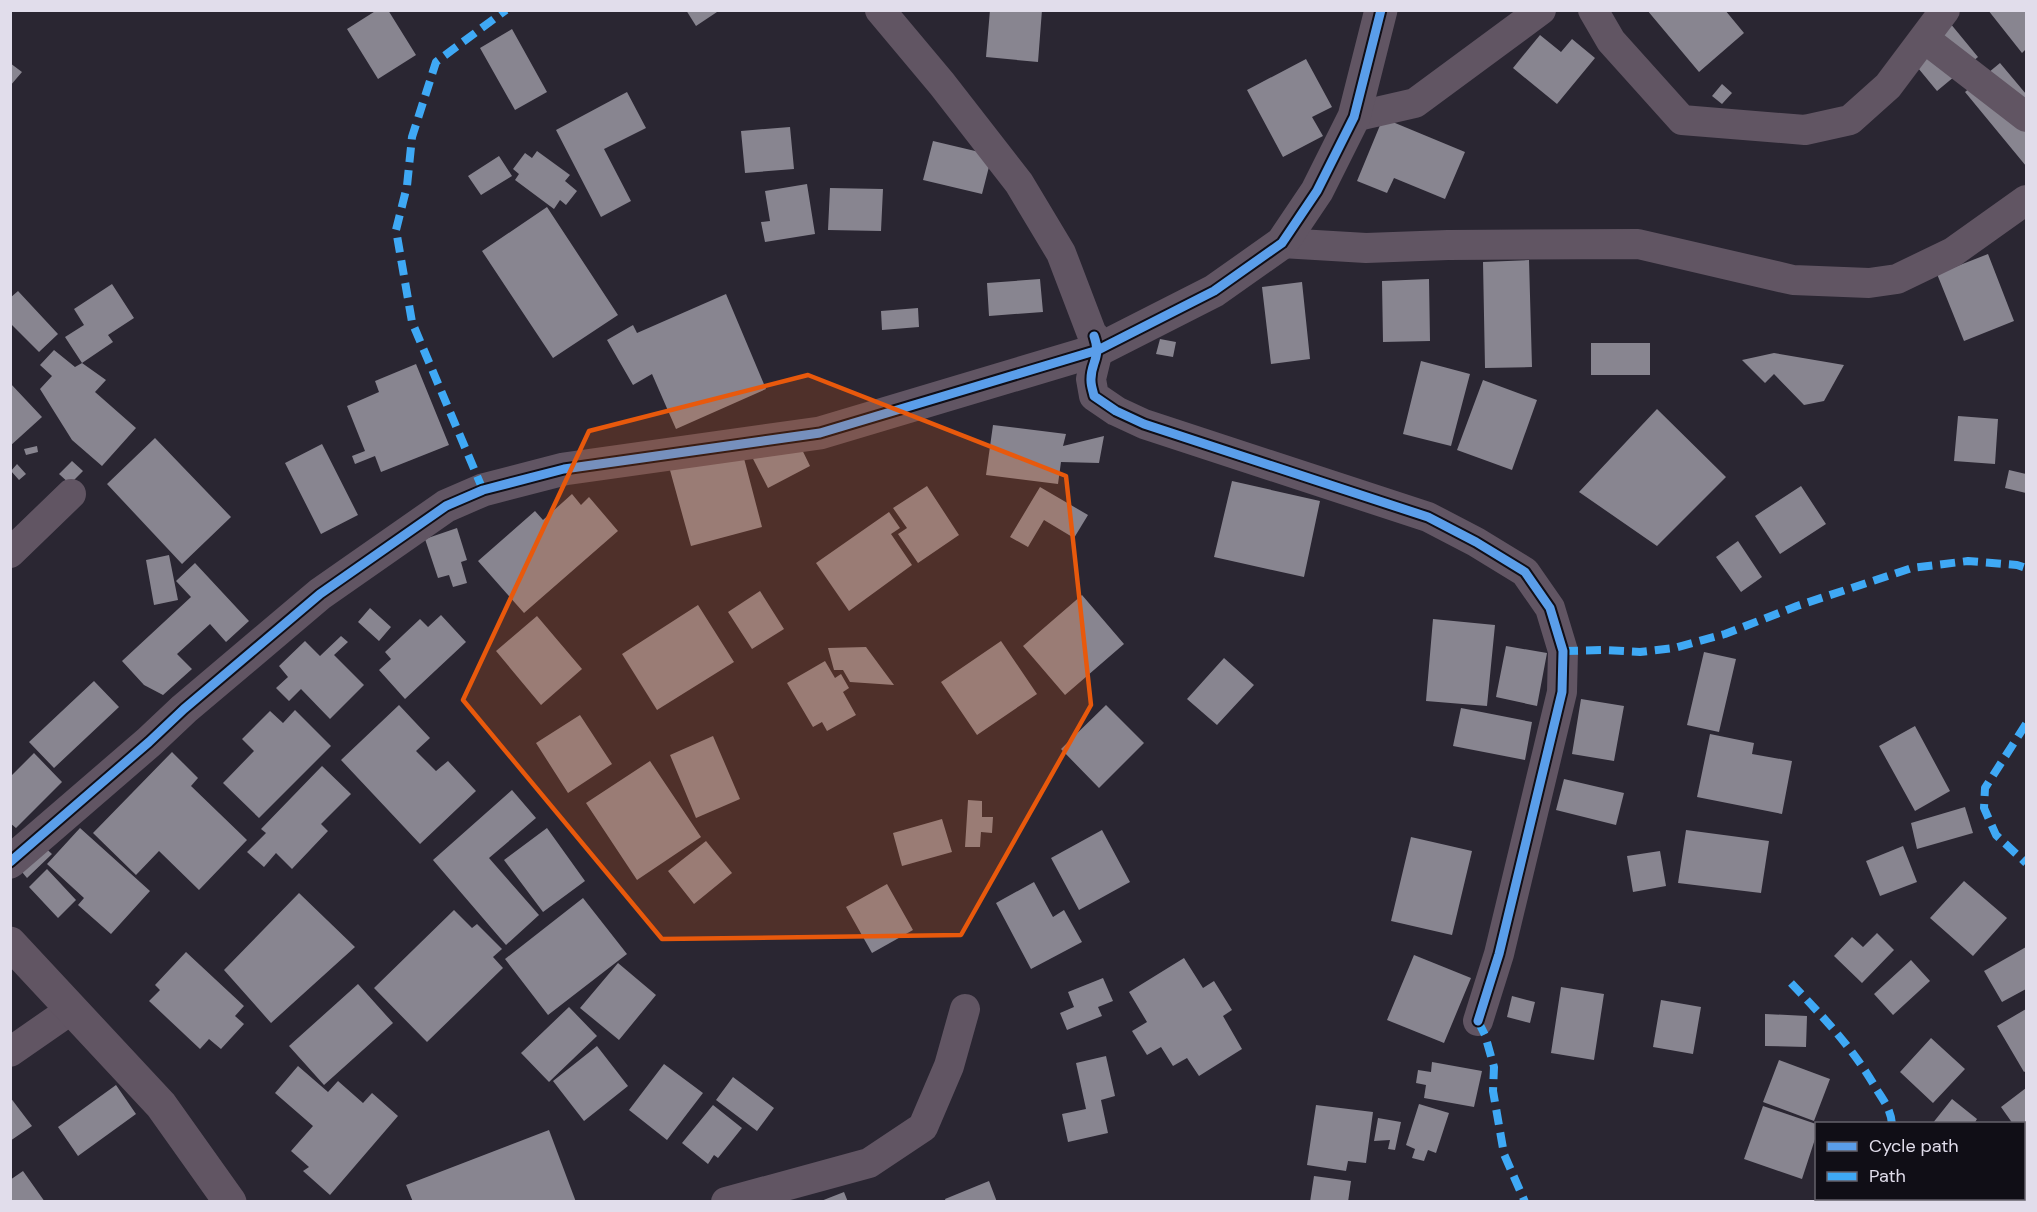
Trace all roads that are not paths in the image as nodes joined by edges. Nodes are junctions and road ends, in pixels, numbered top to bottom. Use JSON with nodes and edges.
{"nodes":[{"id":1,"x":880,"y":10,"type":"edge"},
{"id":2,"x":1381,"y":10,"type":"edge"},
{"id":3,"x":1541,"y":10,"type":"edge"},
{"id":4,"x":1593,"y":10,"type":"edge"},
{"id":5,"x":1945,"y":10,"type":"edge"},
{"id":6,"x":1925,"y":39,"type":"junction"},
{"id":7,"x":1354,"y":117,"type":"junction"},
{"id":8,"x":2026,"y":117,"type":"edge"},
{"id":9,"x":2026,"y":200,"type":"edge"},
{"id":10,"x":1282,"y":243,"type":"junction"},
{"id":11,"x":1098,"y":350,"type":"junction"},
{"id":12,"x":71,"y":494,"type":"dead end"},
{"id":13,"x":10,"y":553,"type":"edge"},
{"id":14,"x":10,"y":862,"type":"edge"},
{"id":15,"x":10,"y":943,"type":"edge"},
{"id":16,"x":72,"y":1009,"type":"junction"},
{"id":17,"x":965,"y":1009,"type":"dead end"},
{"id":18,"x":1478,"y":1021,"type":"dead end"},
{"id":19,"x":10,"y":1052,"type":"edge"},
{"id":20,"x":230,"y":1202,"type":"edge"},
{"id":21,"x":726,"y":1202,"type":"edge"}],
"edges":[{"from":1,"to":11,"type":"street"},
{"from":2,"to":7,"type":"street"},
{"from":3,"to":7,"type":"street"},
{"from":4,"to":6,"type":"street"},
{"from":5,"to":6,"type":"street"},
{"from":6,"to":8,"type":"street"},
{"from":7,"to":10,"type":"street"},
{"from":9,"to":10,"type":"street"},
{"from":10,"to":11,"type":"street"},
{"from":11,"to":14,"type":"street"},
{"from":11,"to":18,"type":"street"},
{"from":12,"to":13,"type":"street"},
{"from":15,"to":16,"type":"street"},
{"from":16,"to":19,"type":"street"},
{"from":16,"to":20,"type":"street"},
{"from":17,"to":21,"type":"street"}]}
